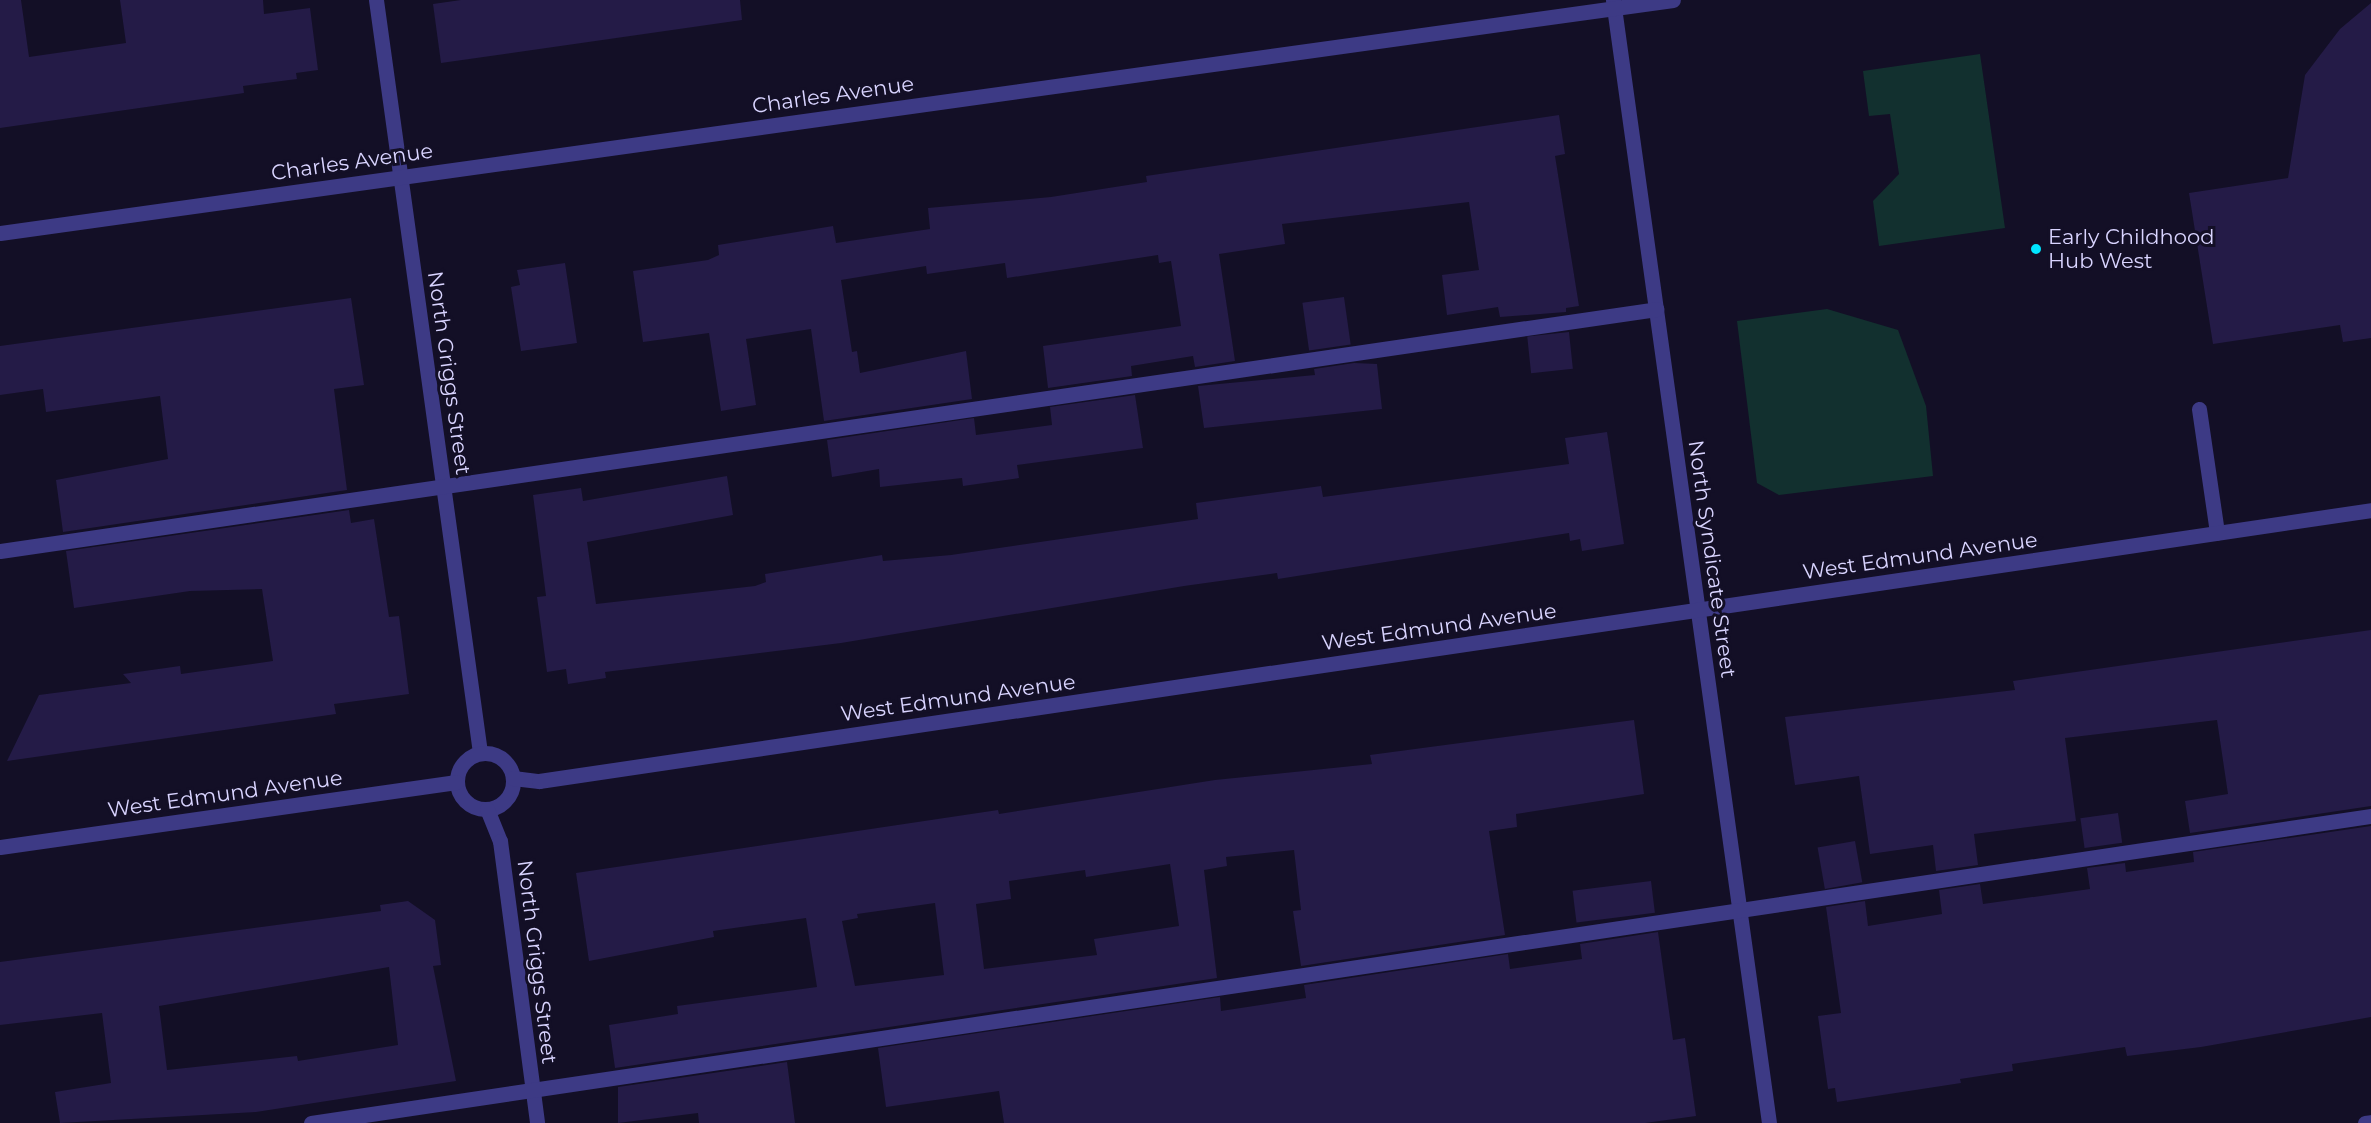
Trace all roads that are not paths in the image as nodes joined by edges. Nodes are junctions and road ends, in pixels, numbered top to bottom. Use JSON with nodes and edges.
{"nodes":[{"id":1,"x":376,"y":0,"type":"edge"},
{"id":2,"x":1673,"y":0,"type":"edge"},
{"id":3,"x":1614,"y":5,"type":"edge"},
{"id":4,"x":401,"y":176,"type":"junction"},
{"id":5,"x":0,"y":233,"type":"edge"},
{"id":6,"x":1656,"y":309,"type":"junction"},
{"id":7,"x":2199,"y":409,"type":"dead end"},
{"id":8,"x":444,"y":488,"type":"junction"},
{"id":9,"x":2371,"y":510,"type":"edge"},
{"id":10,"x":2217,"y":533,"type":"junction"},
{"id":11,"x":0,"y":551,"type":"edge"},
{"id":12,"x":1699,"y":610,"type":"junction"},
{"id":13,"x":480,"y":752,"type":"junction"},
{"id":14,"x":513,"y":778,"type":"junction"},
{"id":15,"x":456,"y":782,"type":"junction"},
{"id":16,"x":487,"y":809,"type":"junction"},
{"id":17,"x":2371,"y":816,"type":"edge"},
{"id":18,"x":0,"y":847,"type":"edge"},
{"id":19,"x":1739,"y":909,"type":"junction"},
{"id":20,"x":533,"y":1092,"type":"junction"},
{"id":21,"x":2371,"y":1122,"type":"edge"},
{"id":22,"x":311,"y":1123,"type":"edge"},
{"id":23,"x":537,"y":1123,"type":"edge"},
{"id":24,"x":1769,"y":1123,"type":"edge"},
{"id":25,"x":2365,"y":1123,"type":"edge"}],
"edges":[{"from":1,"to":4,"type":"street","name":"North Griggs Street"},
{"from":2,"to":3,"type":"street","name":"Charles Avenue"},
{"from":3,"to":4,"type":"street","name":"Charles Avenue"},
{"from":3,"to":6,"type":"street","name":"North Syndicate Street"},
{"from":4,"to":5,"type":"street","name":"Charles Avenue"},
{"from":4,"to":8,"type":"street","name":"North Griggs Street"},
{"from":6,"to":8,"type":"street"},
{"from":6,"to":12,"type":"street","name":"North Syndicate Street"},
{"from":7,"to":10,"type":"street"},
{"from":8,"to":11,"type":"street"},
{"from":8,"to":13,"type":"street","name":"North Griggs Street"},
{"from":9,"to":10,"type":"street","name":"West Edmund Avenue"},
{"from":10,"to":12,"type":"street","name":"West Edmund Avenue"},
{"from":12,"to":14,"type":"street","name":"West Edmund Avenue"},
{"from":12,"to":19,"type":"street","name":"North Syndicate Street"},
{"from":13,"to":14,"type":"street"},
{"from":13,"to":15,"type":"street"},
{"from":14,"to":16,"type":"street"},
{"from":15,"to":16,"type":"street"},
{"from":15,"to":18,"type":"street","name":"West Edmund Avenue"},
{"from":16,"to":20,"type":"street","name":"North Griggs Street"},
{"from":17,"to":19,"type":"street"},
{"from":19,"to":20,"type":"street"},
{"from":19,"to":24,"type":"street","name":"North Syndicate Street"},
{"from":20,"to":22,"type":"street"},
{"from":20,"to":23,"type":"street","name":"North Griggs Street"},
{"from":21,"to":25,"type":"street"}]}
